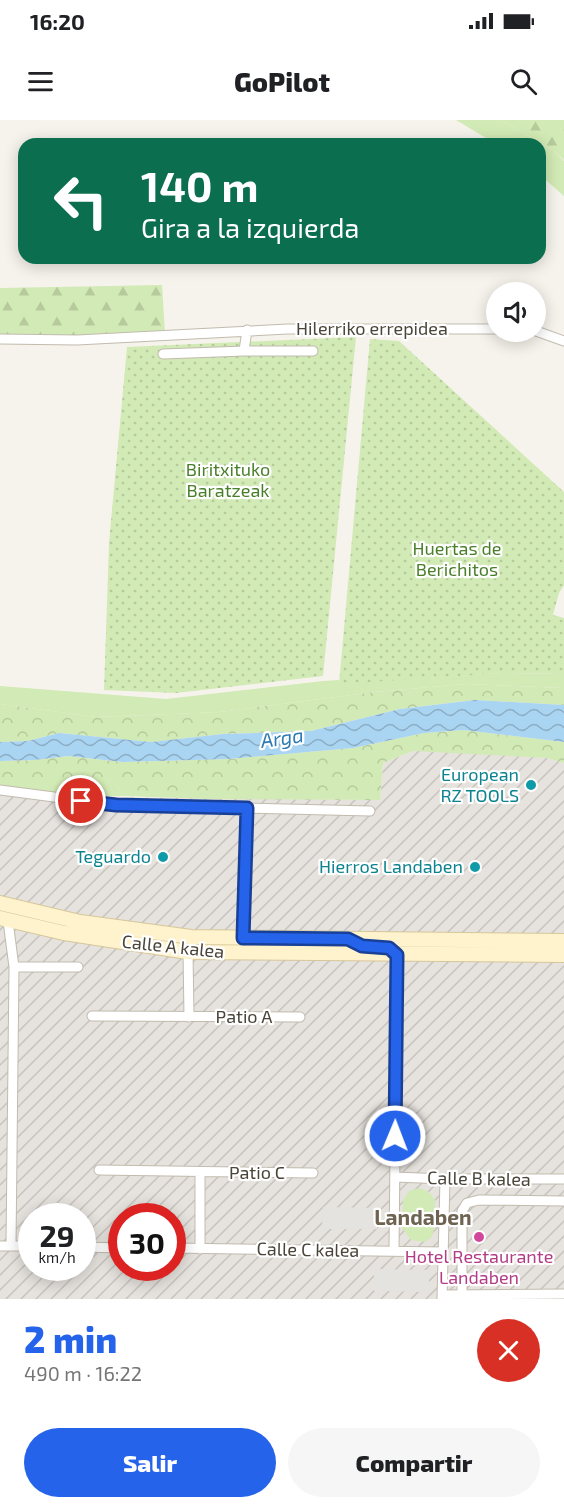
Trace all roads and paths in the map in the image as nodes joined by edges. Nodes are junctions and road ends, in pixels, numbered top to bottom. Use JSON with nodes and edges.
{"nodes":[{"id":1,"x":486,"y":329,"type":"edge"},
{"id":2,"x":247,"y":330,"type":"junction"},
{"id":3,"x":546,"y":335,"type":"edge"},
{"id":4,"x":0,"y":339,"type":"edge"},
{"id":5,"x":564,"y":341,"type":"edge"},
{"id":6,"x":244,"y":351,"type":"junction"},
{"id":7,"x":313,"y":351,"type":"dead end"},
{"id":8,"x":163,"y":354,"type":"dead end"},
{"id":9,"x":0,"y":790,"type":"edge"},
{"id":10,"x":247,"y":808,"type":"junction"},
{"id":11,"x":370,"y":811,"type":"dead end"},
{"id":12,"x":0,"y":903,"type":"edge"},
{"id":13,"x":4,"y":919,"type":"edge"},
{"id":14,"x":243,"y":938,"type":"junction"},
{"id":15,"x":348,"y":939,"type":"junction"},
{"id":16,"x":442,"y":940,"type":"junction"},
{"id":17,"x":564,"y":940,"type":"edge"},
{"id":18,"x":188,"y":952,"type":"junction"},
{"id":19,"x":397,"y":955,"type":"junction"},
{"id":20,"x":564,"y":955,"type":"edge"},
{"id":21,"x":14,"y":967,"type":"junction"},
{"id":22,"x":78,"y":967,"type":"dead end"},
{"id":23,"x":92,"y":1016,"type":"dead end"},
{"id":24,"x":189,"y":1017,"type":"junction"},
{"id":25,"x":300,"y":1017,"type":"dead end"},
{"id":26,"x":99,"y":1170,"type":"dead end"},
{"id":27,"x":200,"y":1173,"type":"junction"},
{"id":28,"x":313,"y":1173,"type":"dead end"},
{"id":29,"x":395,"y":1177,"type":"junction"},
{"id":30,"x":445,"y":1179,"type":"junction"},
{"id":31,"x":564,"y":1179,"type":"edge"},
{"id":32,"x":564,"y":1201,"type":"edge"},
{"id":33,"x":0,"y":1246,"type":"edge"},
{"id":34,"x":11,"y":1246,"type":"junction"},
{"id":35,"x":18,"y":1246,"type":"edge"},
{"id":36,"x":186,"y":1248,"type":"edge"},
{"id":37,"x":200,"y":1249,"type":"junction"},
{"id":38,"x":394,"y":1251,"type":"junction"},
{"id":39,"x":443,"y":1252,"type":"junction"},
{"id":40,"x":462,"y":1294,"type":"junction"},
{"id":41,"x":564,"y":1294,"type":"edge"},
{"id":42,"x":442,"y":1297,"type":"edge"}],
"edges":[{"from":1,"to":2,"type":"street","name":"Hilerriko errepidea"},
{"from":2,"to":4,"type":"street","name":"Hilerriko errepidea"},
{"from":2,"to":6,"type":"street"},
{"from":3,"to":5,"type":"street"},
{"from":6,"to":7,"type":"street","name":"Hilerriko errepidea"},
{"from":6,"to":8,"type":"street","name":"Hilerriko errepidea"},
{"from":9,"to":10,"type":"street"},
{"from":10,"to":11,"type":"street"},
{"from":10,"to":14,"type":"street","name":"Calle A kalea"},
{"from":12,"to":14,"type":"main road"},
{"from":13,"to":18,"type":"main road","name":"Calle A kalea"},
{"from":13,"to":21,"type":"street"},
{"from":14,"to":15,"type":"main road"},
{"from":15,"to":16,"type":"main road"},
{"from":15,"to":19,"type":"main road"},
{"from":16,"to":17,"type":"main road"},
{"from":16,"to":19,"type":"main road"},
{"from":18,"to":19,"type":"main road","name":"Calle A kalea"},
{"from":18,"to":24,"type":"street","name":"Patio A"},
{"from":19,"to":20,"type":"main road","name":"Calle A kalea"},
{"from":19,"to":29,"type":"street"},
{"from":21,"to":22,"type":"street"},
{"from":21,"to":34,"type":"street"},
{"from":23,"to":24,"type":"street","name":"Patio A"},
{"from":24,"to":25,"type":"street","name":"Patio A"},
{"from":26,"to":27,"type":"street","name":"Patio C"},
{"from":27,"to":28,"type":"street","name":"Patio C"},
{"from":27,"to":37,"type":"street"},
{"from":29,"to":30,"type":"street","name":"Calle B kalea"},
{"from":29,"to":38,"type":"street"},
{"from":30,"to":31,"type":"street","name":"Calle B kalea"},
{"from":30,"to":39,"type":"street"},
{"from":32,"to":40,"type":"street"},
{"from":33,"to":34,"type":"street"},
{"from":34,"to":35,"type":"street"},
{"from":36,"to":37,"type":"street","name":"Calle C kalea"},
{"from":37,"to":38,"type":"street","name":"Calle C kalea"},
{"from":38,"to":39,"type":"street","name":"Calle C kalea"},
{"from":39,"to":42,"type":"street"},
{"from":40,"to":41,"type":"street"},
{"from":40,"to":42,"type":"street"}]}
